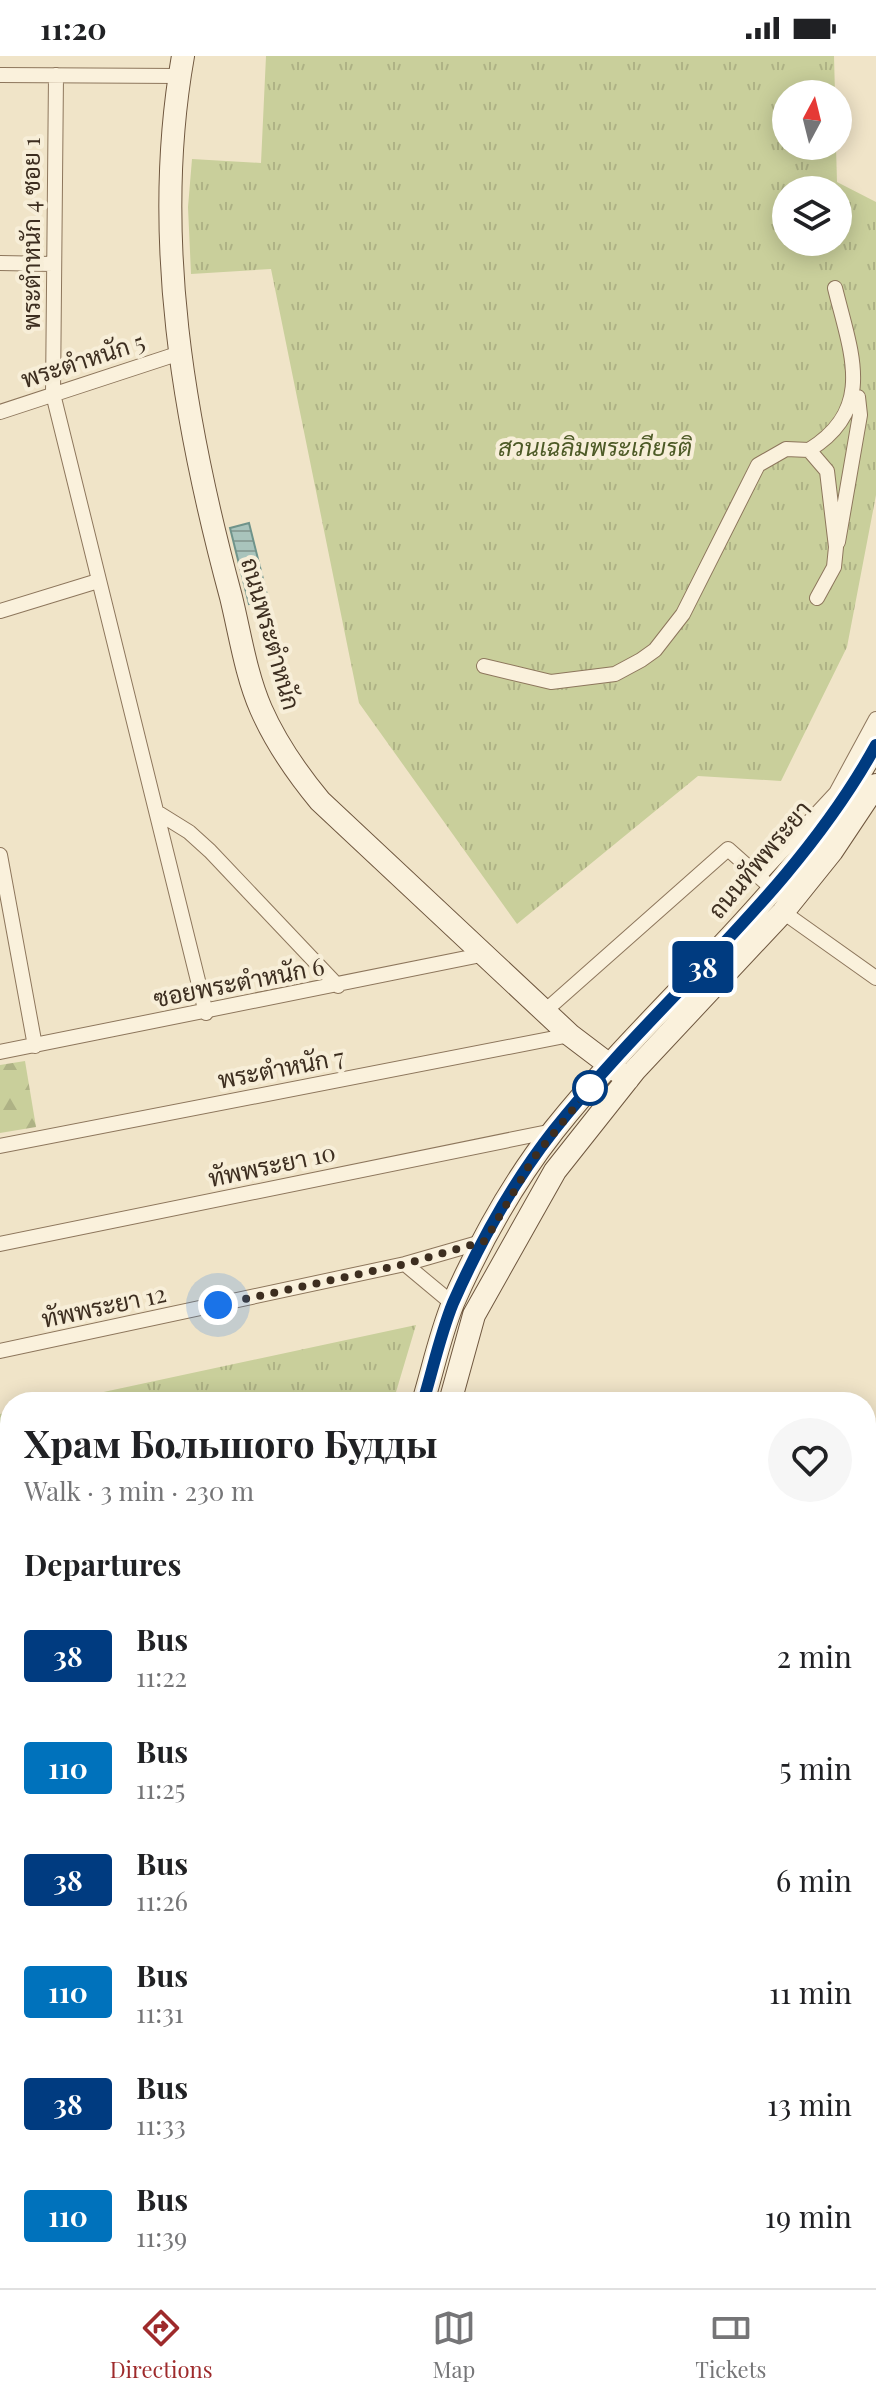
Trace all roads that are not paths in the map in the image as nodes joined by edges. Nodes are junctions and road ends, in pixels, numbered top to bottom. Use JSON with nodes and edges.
{"nodes":[{"id":1,"x":181,"y":66,"type":"edge"},
{"id":2,"x":0,"y":75,"type":"edge"},
{"id":3,"x":56,"y":75,"type":"junction"},
{"id":4,"x":0,"y":263,"type":"edge"},
{"id":5,"x":53,"y":264,"type":"junction"},
{"id":6,"x":835,"y":288,"type":"dead end"},
{"id":7,"x":180,"y":353,"type":"junction"},
{"id":8,"x":857,"y":393,"type":"junction"},
{"id":9,"x":53,"y":394,"type":"junction"},
{"id":10,"x":0,"y":412,"type":"edge"},
{"id":11,"x":809,"y":450,"type":"junction"},
{"id":12,"x":836,"y":547,"type":"junction"},
{"id":13,"x":98,"y":581,"type":"junction"},
{"id":14,"x":817,"y":598,"type":"dead end"},
{"id":15,"x":0,"y":611,"type":"edge"},
{"id":16,"x":484,"y":666,"type":"dead end"},
{"id":17,"x":876,"y":719,"type":"edge"},
{"id":18,"x":876,"y":745,"type":"edge"},
{"id":19,"x":876,"y":785,"type":"edge"},
{"id":20,"x":160,"y":814,"type":"junction"},
{"id":21,"x":0,"y":855,"type":"edge"},
{"id":22,"x":766,"y":883,"type":"junction"},
{"id":23,"x":783,"y":912,"type":"junction"},
{"id":24,"x":486,"y":954,"type":"junction"},
{"id":25,"x":876,"y":978,"type":"edge"},
{"id":26,"x":338,"y":986,"type":"junction"},
{"id":27,"x":545,"y":1011,"type":"junction"},
{"id":28,"x":206,"y":1013,"type":"junction"},
{"id":29,"x":570,"y":1035,"type":"junction"},
{"id":30,"x":35,"y":1046,"type":"junction"},
{"id":31,"x":0,"y":1052,"type":"edge"},
{"id":32,"x":619,"y":1072,"type":"junction"},
{"id":33,"x":554,"y":1131,"type":"junction"},
{"id":34,"x":0,"y":1146,"type":"edge"},
{"id":35,"x":533,"y":1159,"type":"junction"},
{"id":36,"x":555,"y":1171,"type":"junction"},
{"id":37,"x":485,"y":1241,"type":"junction"},
{"id":38,"x":0,"y":1244,"type":"edge"},
{"id":39,"x":405,"y":1264,"type":"junction"},
{"id":40,"x":453,"y":1304,"type":"junction"},
{"id":41,"x":0,"y":1351,"type":"edge"},
{"id":42,"x":426,"y":1392,"type":"edge"},
{"id":43,"x":453,"y":1392,"type":"edge"}],
"edges":[{"from":1,"to":3,"type":"street"},
{"from":1,"to":7,"type":"main road","name":"ถนนพระตำหนัก"},
{"from":2,"to":3,"type":"street"},
{"from":3,"to":5,"type":"street","name":"พระตำหนัก 4 ซอย 1"},
{"from":4,"to":5,"type":"street"},
{"from":5,"to":9,"type":"street","name":"พระตำหนัก 4 ซอย 1"},
{"from":6,"to":8,"type":"street"},
{"from":7,"to":9,"type":"street","name":"พระตำหนัก 5"},
{"from":7,"to":24,"type":"main road","name":"ถนนพระตำหนัก"},
{"from":8,"to":11,"type":"street"},
{"from":8,"to":12,"type":"street"},
{"from":9,"to":10,"type":"street","name":"พระตำหนัก 5"},
{"from":9,"to":13,"type":"street","name":"พระตำหนัก 4 ซอย 1"},
{"from":11,"to":12,"type":"street"},
{"from":11,"to":16,"type":"street"},
{"from":12,"to":14,"type":"street"},
{"from":13,"to":15,"type":"street"},
{"from":13,"to":20,"type":"street","name":"พระตำหนัก 4 ซอย 1"},
{"from":17,"to":22,"type":"street"},
{"from":18,"to":22,"type":"main road","name":"ถนนทัพพระยา"},
{"from":19,"to":23,"type":"main road","name":"ถนนทัพพระยา"},
{"from":20,"to":26,"type":"street"},
{"from":20,"to":28,"type":"street","name":"พระตำหนัก 4 ซอย 1"},
{"from":21,"to":30,"type":"street"},
{"from":22,"to":27,"type":"street"},
{"from":22,"to":32,"type":"main road","name":"ถนนทัพพระยา"},
{"from":23,"to":25,"type":"street"},
{"from":23,"to":32,"type":"main road","name":"ถนนทัพพระยา"},
{"from":24,"to":26,"type":"street","name":"ซอยพระตำหนัก 6"},
{"from":24,"to":27,"type":"main road","name":"ถนนพระตำหนัก"},
{"from":26,"to":28,"type":"street","name":"ซอยพระตำหนัก 6"},
{"from":27,"to":29,"type":"main road","name":"ถนนพระตำหนัก"},
{"from":28,"to":30,"type":"street","name":"ซอยพระตำหนัก 6"},
{"from":29,"to":32,"type":"main road","name":"ถนนพระตำหนัก"},
{"from":29,"to":34,"type":"street","name":"พระตำหนัก 7"},
{"from":30,"to":31,"type":"street","name":"ซอยพระตำหนัก 6"},
{"from":32,"to":33,"type":"main road","name":"ถนนทัพพระยา"},
{"from":32,"to":36,"type":"main road","name":"ถนนทัพพระยา"},
{"from":33,"to":35,"type":"main road","name":"ถนนทัพพระยา"},
{"from":33,"to":38,"type":"street","name":"ทัพพระยา 10"},
{"from":35,"to":36,"type":"main road"},
{"from":35,"to":37,"type":"main road","name":"ถนนทัพพระยา"},
{"from":36,"to":43,"type":"main road","name":"ถนนทัพพระยา"},
{"from":37,"to":39,"type":"street","name":"ทัพพระยา 12"},
{"from":37,"to":40,"type":"main road","name":"ถนนทัพพระยา"},
{"from":39,"to":40,"type":"street"},
{"from":39,"to":41,"type":"street","name":"ทัพพระยา 12"},
{"from":40,"to":42,"type":"main road","name":"ถนนทัพพระยา"}]}
